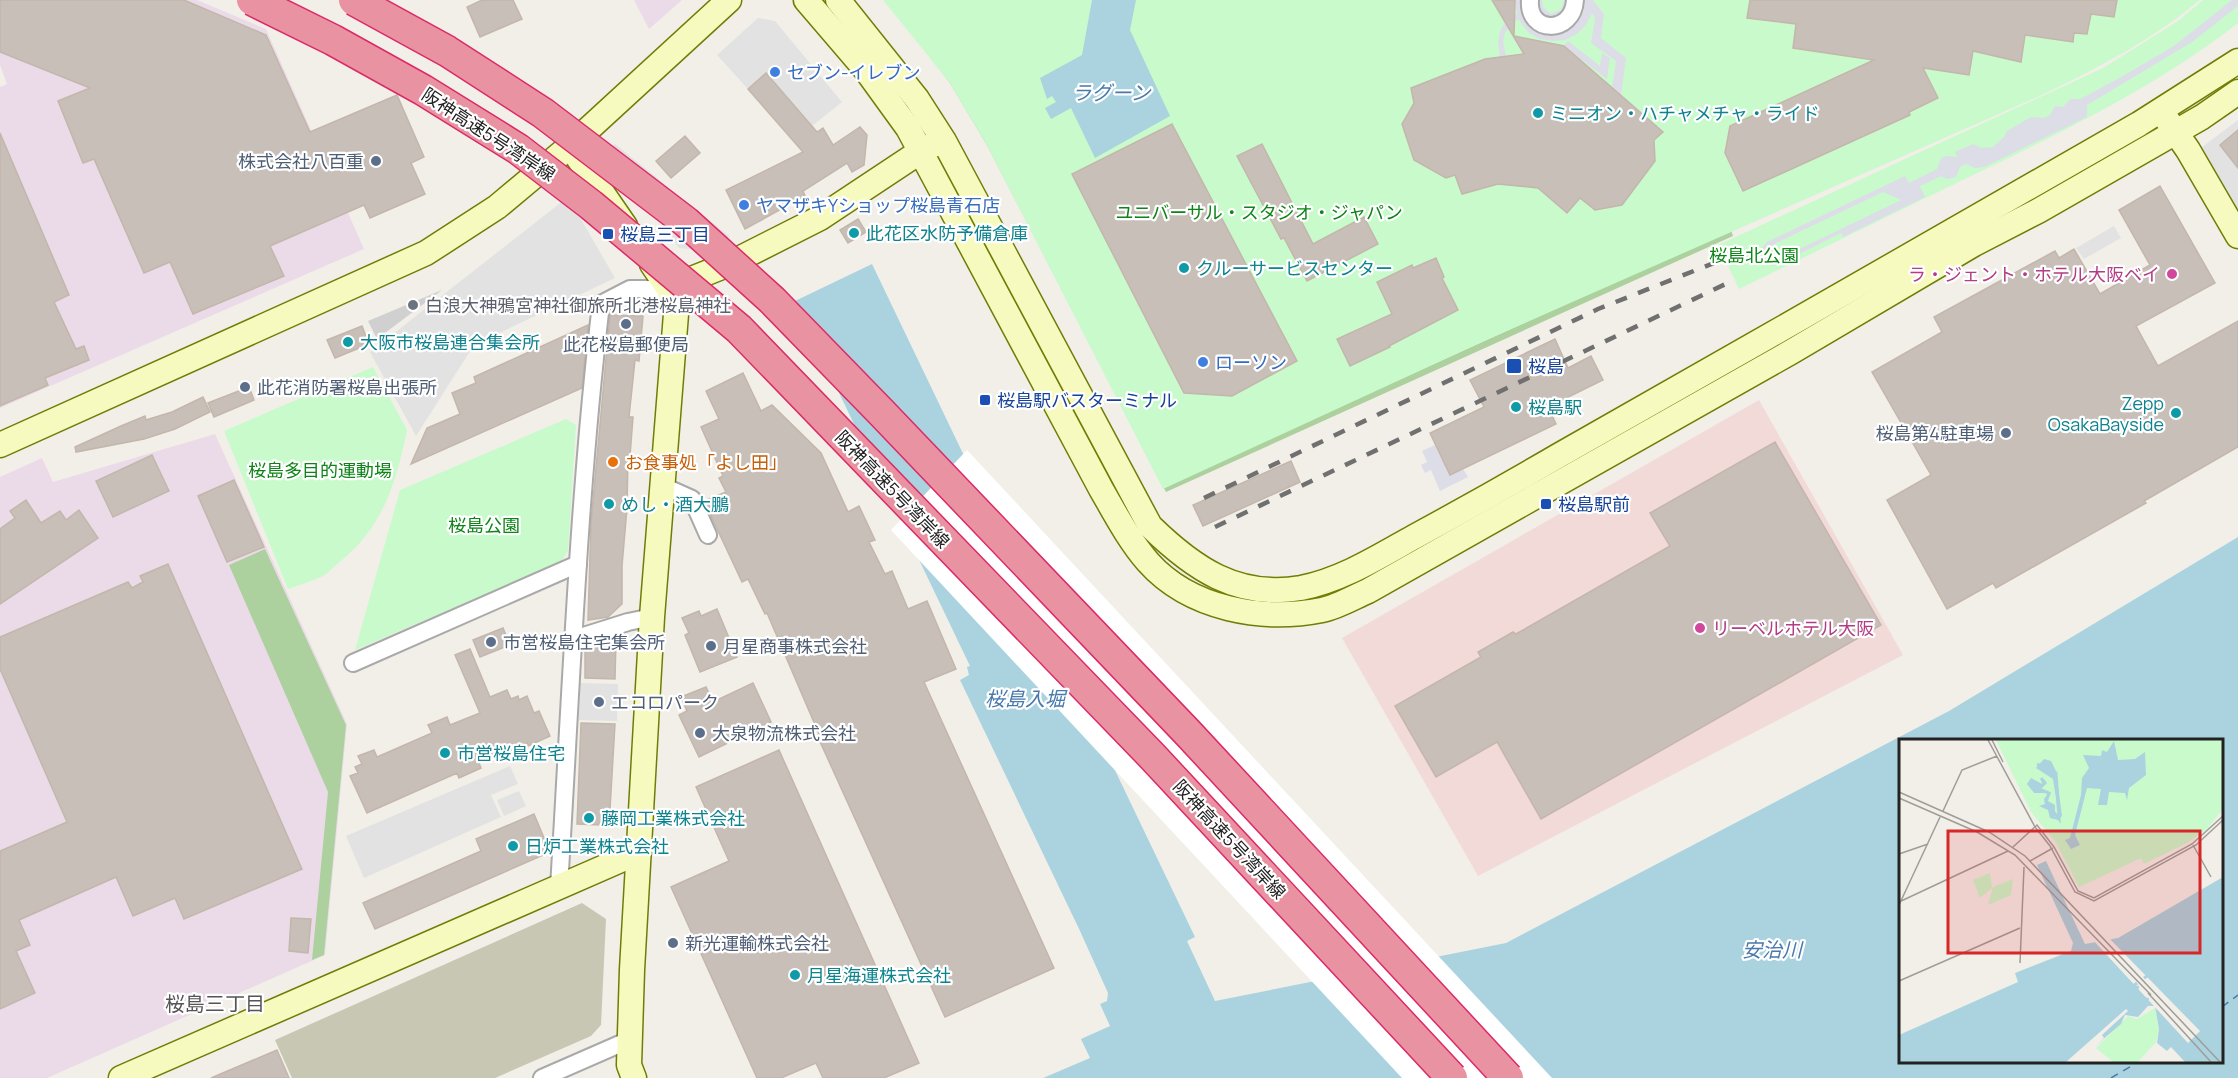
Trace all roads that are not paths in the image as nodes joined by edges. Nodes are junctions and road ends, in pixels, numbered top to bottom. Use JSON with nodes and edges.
{"nodes":[{"id":1,"x":252,"y":0,"type":"edge"},
{"id":2,"x":354,"y":0,"type":"edge"},
{"id":3,"x":729,"y":0,"type":"edge"},
{"id":4,"x":806,"y":0,"type":"edge"},
{"id":5,"x":838,"y":0,"type":"edge"},
{"id":6,"x":1530,"y":0,"type":"edge"},
{"id":7,"x":1575,"y":0,"type":"edge"},
{"id":8,"x":2238,"y":61,"type":"edge"},
{"id":9,"x":2238,"y":92,"type":"edge"},
{"id":10,"x":2162,"y":111,"type":"junction"},
{"id":11,"x":2175,"y":132,"type":"junction"},
{"id":12,"x":944,"y":141,"type":"junction"},
{"id":13,"x":570,"y":146,"type":"junction"},
{"id":14,"x":921,"y":151,"type":"junction"},
{"id":15,"x":2238,"y":236,"type":"edge"},
{"id":16,"x":669,"y":289,"type":"junction"},
{"id":17,"x":0,"y":445,"type":"edge"},
{"id":18,"x":663,"y":486,"type":"junction"},
{"id":19,"x":708,"y":536,"type":"dead end"},
{"id":20,"x":578,"y":564,"type":"junction"},
{"id":21,"x":652,"y":617,"type":"junction"},
{"id":22,"x":574,"y":639,"type":"junction"},
{"id":23,"x":353,"y":663,"type":"dead end"},
{"id":24,"x":639,"y":852,"type":"junction"},
{"id":25,"x":559,"y":887,"type":"junction"},
{"id":26,"x":629,"y":1040,"type":"junction"},
{"id":27,"x":121,"y":1078,"type":"edge"},
{"id":28,"x":542,"y":1078,"type":"edge"},
{"id":29,"x":634,"y":1078,"type":"edge"},
{"id":30,"x":1452,"y":1078,"type":"edge"},
{"id":31,"x":1508,"y":1078,"type":"edge"}],
"edges":[{"from":1,"to":30,"type":"highway","name":"阪神高速5号湾岸線","bridge":true},
{"from":2,"to":31,"type":"highway","bridge":true},
{"from":3,"to":13,"type":"street"},
{"from":4,"to":14,"type":"street"},
{"from":5,"to":12,"type":"street"},
{"from":6,"to":7,"type":"street"},
{"from":8,"to":10,"type":"street"},
{"from":9,"to":11,"type":"street"},
{"from":10,"to":11,"type":"street"},
{"from":10,"to":12,"type":"street"},
{"from":11,"to":14,"type":"street"},
{"from":11,"to":15,"type":"street"},
{"from":12,"to":14,"type":"street"},
{"from":13,"to":16,"type":"street"},
{"from":13,"to":17,"type":"street"},
{"from":14,"to":16,"type":"street"},
{"from":16,"to":18,"type":"street"},
{"from":16,"to":20,"type":"street"},
{"from":18,"to":19,"type":"street"},
{"from":18,"to":21,"type":"street"},
{"from":20,"to":22,"type":"street"},
{"from":20,"to":23,"type":"street"},
{"from":21,"to":22,"type":"street"},
{"from":21,"to":24,"type":"street"},
{"from":22,"to":25,"type":"street"},
{"from":24,"to":25,"type":"street"},
{"from":24,"to":26,"type":"street"},
{"from":25,"to":27,"type":"street"},
{"from":26,"to":28,"type":"street"},
{"from":26,"to":29,"type":"street"}]}
